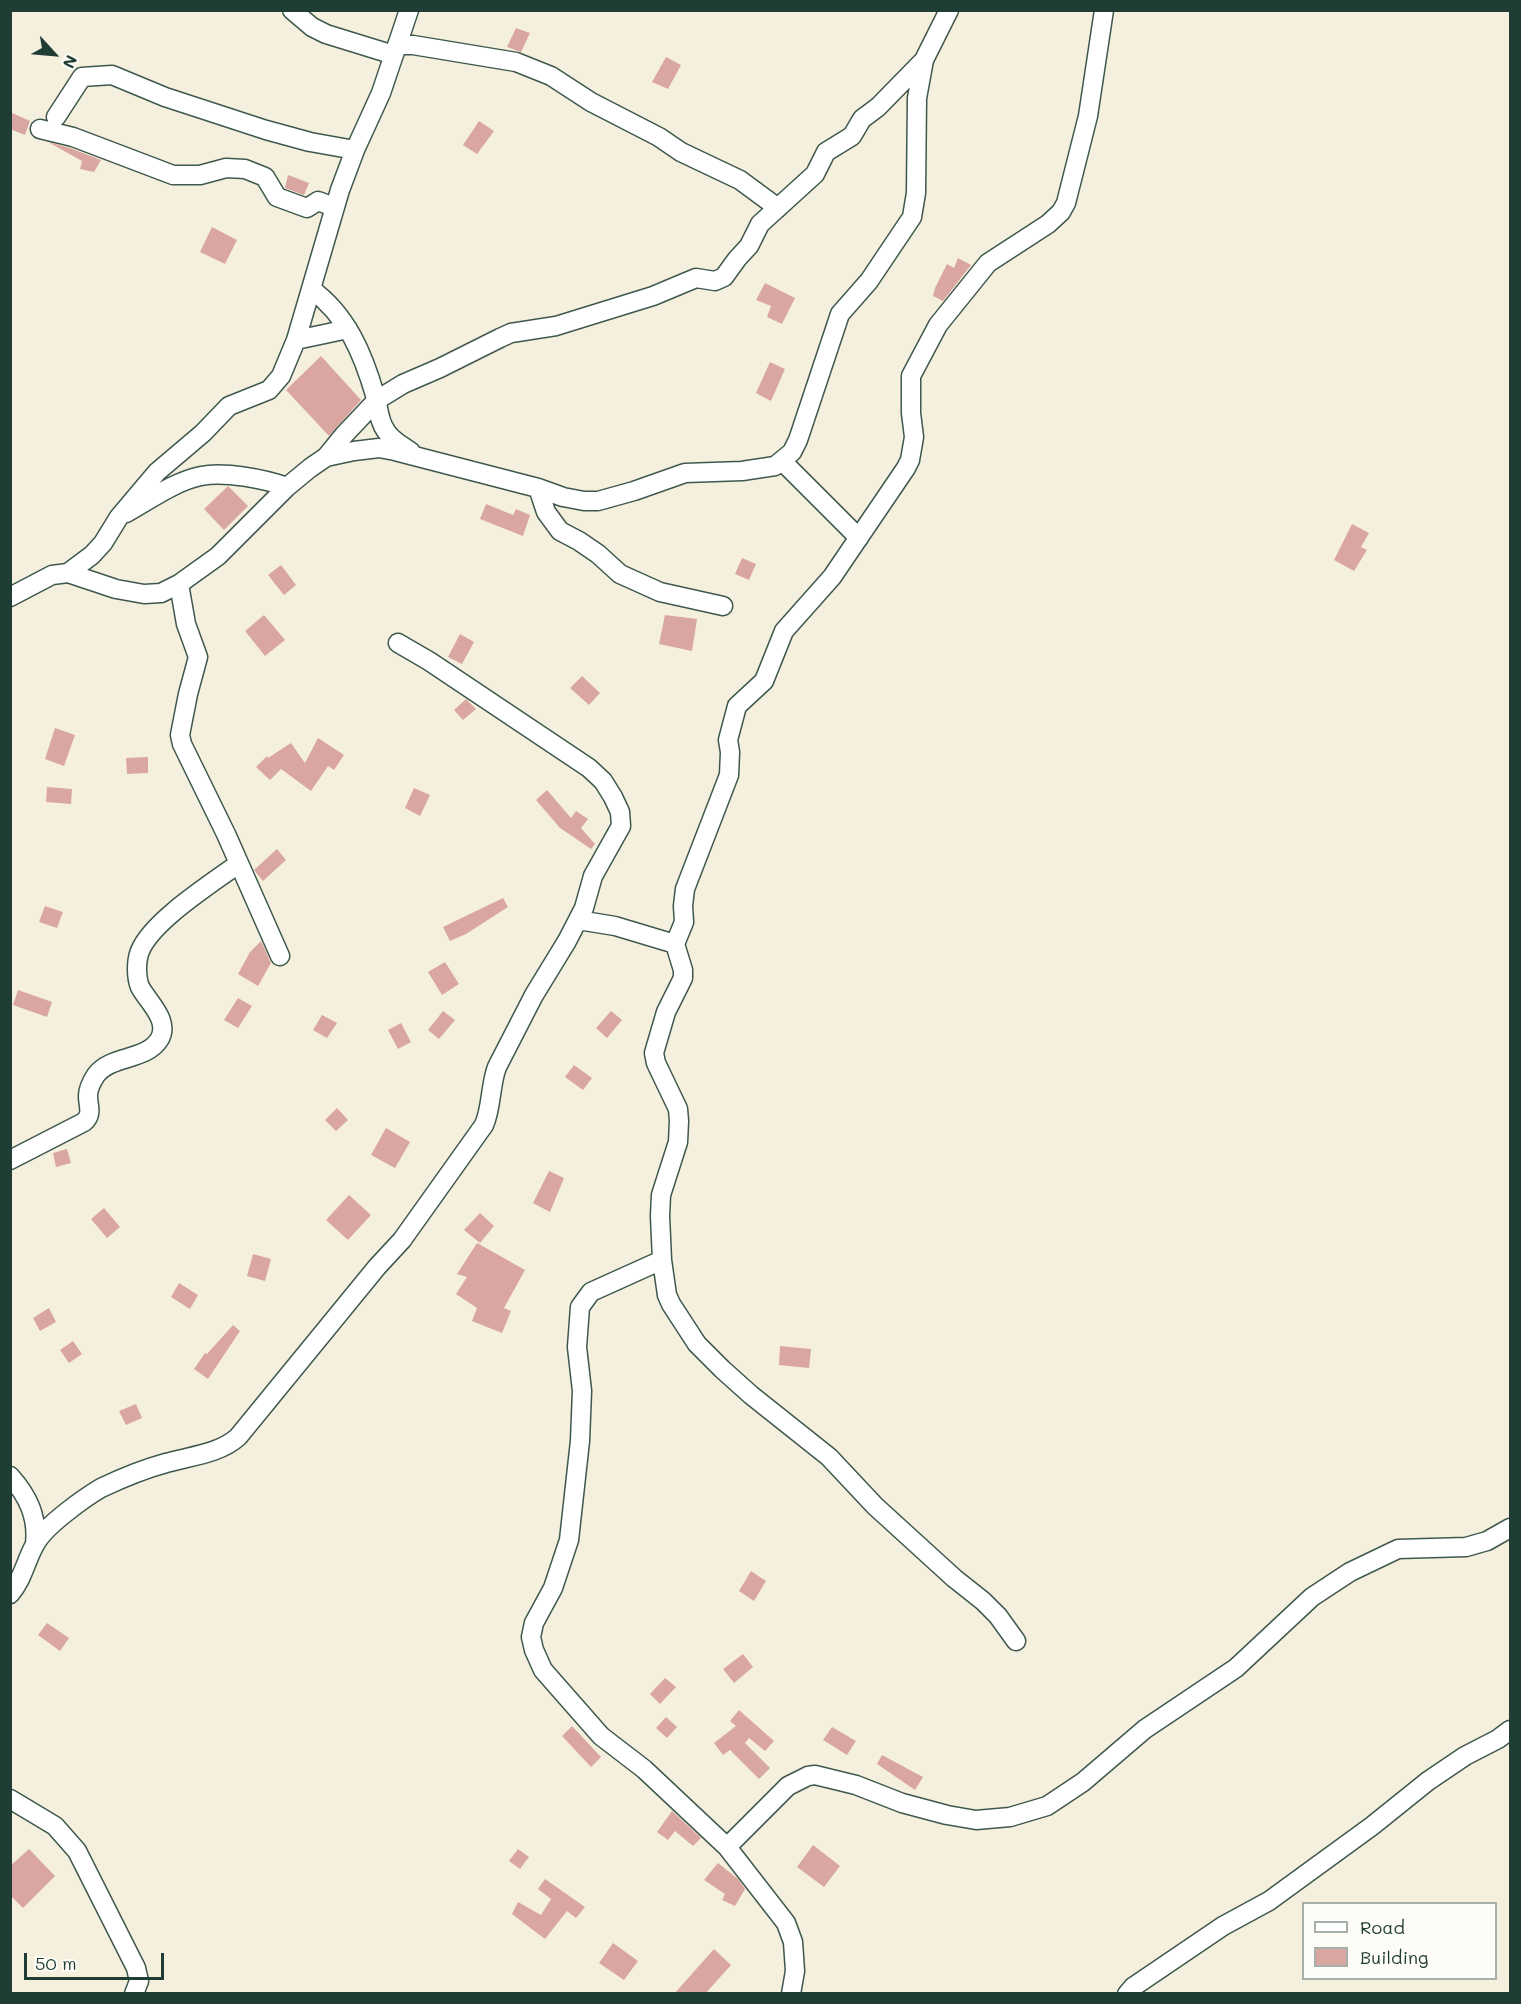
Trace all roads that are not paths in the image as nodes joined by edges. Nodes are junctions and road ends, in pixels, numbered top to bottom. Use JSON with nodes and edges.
{"nodes":[{"id":1,"x":292,"y":10,"type":"edge"},
{"id":2,"x":409,"y":10,"type":"edge"},
{"id":3,"x":949,"y":10,"type":"edge"},
{"id":4,"x":1104,"y":10,"type":"edge"},
{"id":5,"x":396,"y":50,"type":"junction"},
{"id":6,"x":924,"y":60,"type":"junction"},
{"id":7,"x":56,"y":117,"type":"dead end"},
{"id":8,"x":40,"y":129,"type":"dead end"},
{"id":9,"x":355,"y":150,"type":"junction"},
{"id":10,"x":334,"y":207,"type":"junction"},
{"id":11,"x":778,"y":208,"type":"junction"},
{"id":12,"x":311,"y":289,"type":"junction"},
{"id":13,"x":348,"y":329,"type":"junction"},
{"id":14,"x":296,"y":340,"type":"junction"},
{"id":15,"x":377,"y":400,"type":"junction"},
{"id":16,"x":415,"y":455,"type":"junction"},
{"id":17,"x":327,"y":457,"type":"junction"},
{"id":18,"x":782,"y":461,"type":"junction"},
{"id":19,"x":287,"y":487,"type":"junction"},
{"id":20,"x":538,"y":488,"type":"junction"},
{"id":21,"x":119,"y":517,"type":"junction"},
{"id":22,"x":858,"y":538,"type":"junction"},
{"id":23,"x":68,"y":573,"type":"junction"},
{"id":24,"x":179,"y":584,"type":"junction"},
{"id":25,"x":10,"y":597,"type":"edge"},
{"id":26,"x":723,"y":606,"type":"dead end"},
{"id":27,"x":398,"y":643,"type":"dead end"},
{"id":28,"x":238,"y":864,"type":"junction"},
{"id":29,"x":578,"y":920,"type":"junction"},
{"id":30,"x":675,"y":944,"type":"junction"},
{"id":31,"x":280,"y":956,"type":"dead end"},
{"id":32,"x":10,"y":1160,"type":"edge"},
{"id":33,"x":662,"y":1260,"type":"junction"},
{"id":34,"x":10,"y":1476,"type":"edge"},
{"id":35,"x":1510,"y":1528,"type":"edge"},
{"id":36,"x":35,"y":1544,"type":"junction"},
{"id":37,"x":10,"y":1594,"type":"edge"},
{"id":38,"x":1016,"y":1641,"type":"dead end"},
{"id":39,"x":1510,"y":1730,"type":"edge"},
{"id":40,"x":10,"y":1799,"type":"edge"},
{"id":41,"x":727,"y":1847,"type":"junction"},
{"id":42,"x":134,"y":1994,"type":"edge"},
{"id":43,"x":791,"y":1994,"type":"edge"},
{"id":44,"x":1127,"y":1994,"type":"edge"}],
"edges":[{"from":1,"to":5,"type":"street"},
{"from":2,"to":5,"type":"street"},
{"from":3,"to":6,"type":"street"},
{"from":4,"to":22,"type":"street"},
{"from":5,"to":9,"type":"street"},
{"from":5,"to":11,"type":"street"},
{"from":6,"to":11,"type":"street"},
{"from":6,"to":18,"type":"street"},
{"from":7,"to":9,"type":"street"},
{"from":8,"to":10,"type":"street"},
{"from":9,"to":10,"type":"street"},
{"from":10,"to":12,"type":"street"},
{"from":11,"to":15,"type":"street"},
{"from":12,"to":13,"type":"street"},
{"from":12,"to":14,"type":"street"},
{"from":13,"to":14,"type":"street"},
{"from":13,"to":15,"type":"street"},
{"from":14,"to":21,"type":"street"},
{"from":15,"to":16,"type":"street"},
{"from":15,"to":17,"type":"street"},
{"from":16,"to":17,"type":"street"},
{"from":16,"to":20,"type":"street"},
{"from":17,"to":19,"type":"street"},
{"from":18,"to":20,"type":"street"},
{"from":18,"to":22,"type":"street"},
{"from":19,"to":21,"type":"street"},
{"from":19,"to":24,"type":"street"},
{"from":20,"to":26,"type":"street"},
{"from":21,"to":23,"type":"street"},
{"from":22,"to":30,"type":"street"},
{"from":23,"to":24,"type":"street"},
{"from":23,"to":25,"type":"street"},
{"from":24,"to":28,"type":"street"},
{"from":27,"to":29,"type":"street"},
{"from":28,"to":31,"type":"street"},
{"from":28,"to":32,"type":"street"},
{"from":29,"to":30,"type":"street"},
{"from":29,"to":36,"type":"street"},
{"from":30,"to":33,"type":"street"},
{"from":33,"to":38,"type":"street"},
{"from":33,"to":41,"type":"street"},
{"from":34,"to":36,"type":"street"},
{"from":35,"to":41,"type":"street"},
{"from":36,"to":37,"type":"street"},
{"from":39,"to":44,"type":"street"},
{"from":40,"to":42,"type":"street"},
{"from":41,"to":43,"type":"street"}]}
